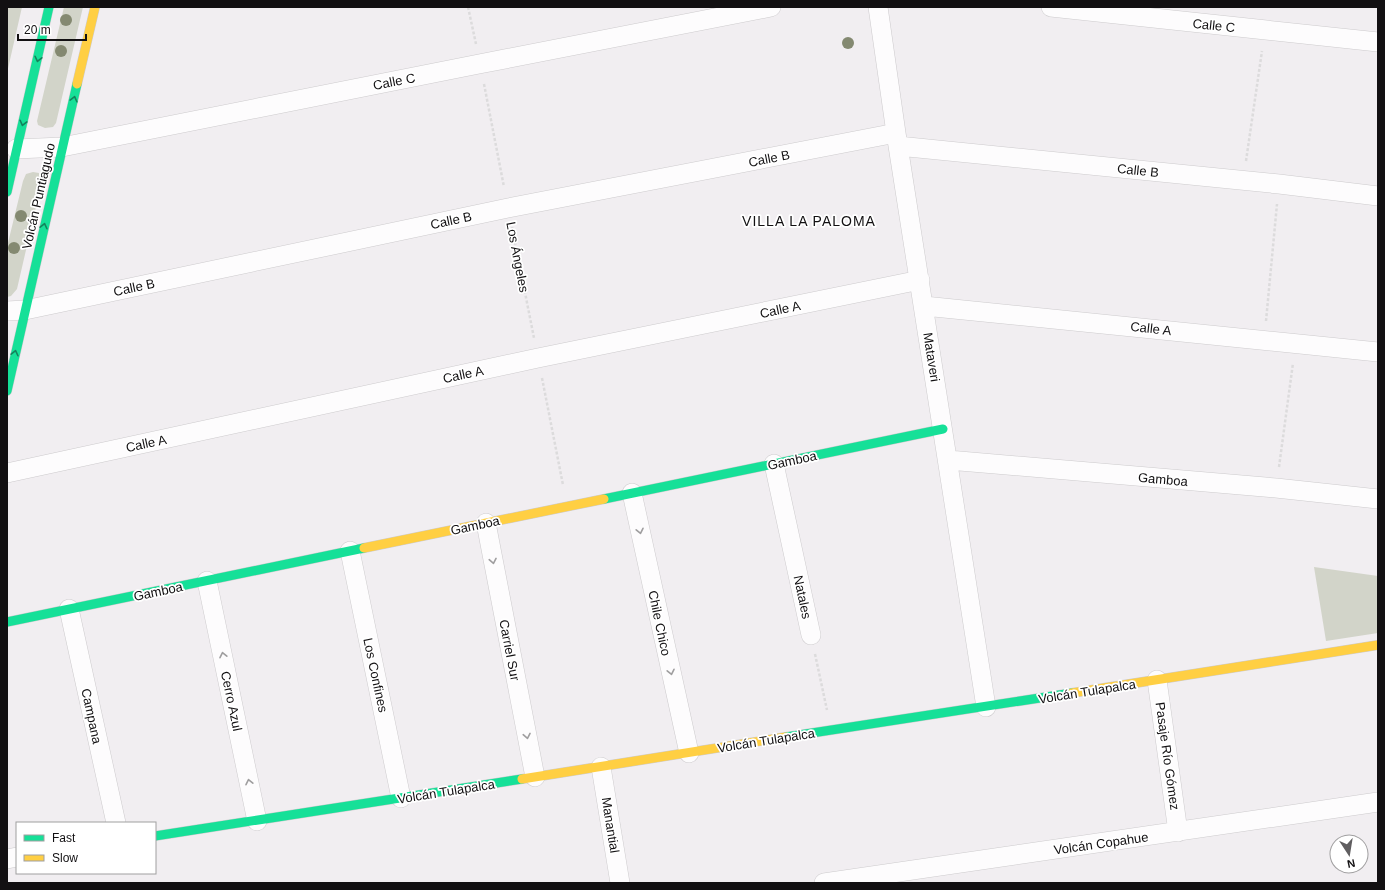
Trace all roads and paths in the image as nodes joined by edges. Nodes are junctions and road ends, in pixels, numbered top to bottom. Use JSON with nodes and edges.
{"nodes":[{"id":1,"x":49,"y":7,"type":"edge"},
{"id":2,"x":95,"y":7,"type":"edge"},
{"id":3,"x":468,"y":7,"type":"edge"},
{"id":4,"x":771,"y":7,"type":"edge"},
{"id":5,"x":878,"y":7,"type":"edge"},
{"id":6,"x":1051,"y":7,"type":"edge"},
{"id":7,"x":1265,"y":31,"type":"junction"},
{"id":8,"x":1378,"y":42,"type":"edge"},
{"id":9,"x":480,"y":64,"type":"junction"},
{"id":10,"x":897,"y":139,"type":"junction"},
{"id":11,"x":62,"y":147,"type":"junction"},
{"id":12,"x":16,"y":149,"type":"junction"},
{"id":13,"x":1243,"y":180,"type":"junction"},
{"id":14,"x":1279,"y":184,"type":"junction"},
{"id":15,"x":7,"y":192,"type":"edge"},
{"id":16,"x":1378,"y":196,"type":"edge"},
{"id":17,"x":508,"y":208,"type":"junction"},
{"id":18,"x":920,"y":280,"type":"junction"},
{"id":19,"x":924,"y":306,"type":"junction"},
{"id":20,"x":16,"y":311,"type":"edge"},
{"id":21,"x":1264,"y":339,"type":"junction"},
{"id":22,"x":1295,"y":343,"type":"junction"},
{"id":23,"x":1378,"y":352,"type":"edge"},
{"id":24,"x":538,"y":358,"type":"junction"},
{"id":25,"x":7,"y":391,"type":"edge"},
{"id":26,"x":943,"y":429,"type":"junction"},
{"id":27,"x":948,"y":460,"type":"junction"},
{"id":28,"x":774,"y":464,"type":"junction"},
{"id":29,"x":7,"y":473,"type":"edge"},
{"id":30,"x":1276,"y":488,"type":"junction"},
{"id":31,"x":632,"y":493,"type":"junction"},
{"id":32,"x":1378,"y":499,"type":"edge"},
{"id":33,"x":568,"y":506,"type":"junction"},
{"id":34,"x":486,"y":523,"type":"junction"},
{"id":35,"x":350,"y":551,"type":"junction"},
{"id":36,"x":207,"y":581,"type":"junction"},
{"id":37,"x":69,"y":609,"type":"junction"},
{"id":38,"x":7,"y":622,"type":"edge"},
{"id":39,"x":811,"y":635,"type":"joint"},
{"id":40,"x":1378,"y":645,"type":"edge"},
{"id":41,"x":1157,"y":680,"type":"junction"},
{"id":42,"x":986,"y":707,"type":"junction"},
{"id":43,"x":831,"y":730,"type":"junction"},
{"id":44,"x":689,"y":753,"type":"junction"},
{"id":45,"x":601,"y":767,"type":"junction"},
{"id":46,"x":535,"y":777,"type":"junction"},
{"id":47,"x":401,"y":798,"type":"junction"},
{"id":48,"x":1378,"y":802,"type":"edge"},
{"id":49,"x":257,"y":821,"type":"junction"},
{"id":50,"x":116,"y":822,"type":"edge"},
{"id":51,"x":1178,"y":832,"type":"junction"},
{"id":52,"x":156,"y":836,"type":"edge"},
{"id":53,"x":620,"y":883,"type":"edge"},
{"id":54,"x":824,"y":883,"type":"edge"}],
"edges":[{"from":1,"to":12,"type":"street","one_way":true},
{"from":11,"to":2,"type":"street","name":"Volcán Puntiagudo","one_way":true},
{"from":3,"to":9,"type":"path","name":"Los Ángeles"},
{"from":4,"to":9,"type":"street","name":"Calle C"},
{"from":5,"to":10,"type":"street","name":"Mataveri"},
{"from":6,"to":7,"type":"street","name":"Calle C"},
{"from":7,"to":8,"type":"street","name":"Calle C"},
{"from":7,"to":13,"type":"path"},
{"from":9,"to":11,"type":"street","name":"Calle C"},
{"from":9,"to":17,"type":"path","name":"Los Ángeles"},
{"from":10,"to":13,"type":"street","name":"Calle B"},
{"from":10,"to":17,"type":"street","name":"Calle B"},
{"from":10,"to":18,"type":"street","name":"Mataveri"},
{"from":11,"to":12,"type":"street","name":"Calle C"},
{"from":20,"to":11,"type":"street","name":"Volcán Puntiagudo","one_way":true},
{"from":12,"to":15,"type":"street"},
{"from":13,"to":14,"type":"street","name":"Calle B"},
{"from":14,"to":16,"type":"street","name":"Calle B"},
{"from":14,"to":21,"type":"path"},
{"from":17,"to":20,"type":"street","name":"Calle B"},
{"from":17,"to":24,"type":"path","name":"Los Ángeles"},
{"from":18,"to":19,"type":"street","name":"Mataveri"},
{"from":18,"to":24,"type":"street","name":"Calle A"},
{"from":19,"to":21,"type":"street","name":"Calle A"},
{"from":19,"to":26,"type":"street","name":"Mataveri"},
{"from":25,"to":20,"type":"street","name":"Volcán Puntiagudo","one_way":true},
{"from":21,"to":22,"type":"street","name":"Calle A"},
{"from":22,"to":23,"type":"street","name":"Calle A"},
{"from":22,"to":30,"type":"path"},
{"from":24,"to":29,"type":"street","name":"Calle A"},
{"from":24,"to":33,"type":"path","name":"Los Ángeles"},
{"from":26,"to":27,"type":"street","name":"Mataveri"},
{"from":26,"to":28,"type":"street","name":"Gamboa"},
{"from":27,"to":30,"type":"street","name":"Gamboa"},
{"from":27,"to":42,"type":"street","name":"Mataveri"},
{"from":28,"to":31,"type":"street","name":"Gamboa"},
{"from":28,"to":39,"type":"street","name":"Natales"},
{"from":30,"to":32,"type":"street","name":"Gamboa"},
{"from":31,"to":33,"type":"street","name":"Gamboa"},
{"from":31,"to":44,"type":"street","name":"Chile Chico","one_way":true},
{"from":33,"to":34,"type":"street","name":"Gamboa"},
{"from":34,"to":35,"type":"street","name":"Gamboa"},
{"from":34,"to":46,"type":"street","name":"Carriel Sur","one_way":true},
{"from":35,"to":36,"type":"street","name":"Gamboa"},
{"from":35,"to":47,"type":"street","name":"Los Confines"},
{"from":36,"to":37,"type":"street","name":"Gamboa"},
{"from":49,"to":36,"type":"street","name":"Cerro Azul","one_way":true},
{"from":37,"to":38,"type":"street","name":"Gamboa"},
{"from":37,"to":50,"type":"street","name":"Campana"},
{"from":39,"to":43,"type":"path","name":"Natales"},
{"from":40,"to":41,"type":"street","name":"Volcán Tulapalca"},
{"from":41,"to":42,"type":"street","name":"Volcán Tulapalca"},
{"from":41,"to":51,"type":"street","name":"Pasaje Río Gómez"},
{"from":42,"to":43,"type":"street","name":"Volcán Tulapalca"},
{"from":43,"to":44,"type":"street","name":"Volcán Tulapalca"},
{"from":44,"to":45,"type":"street","name":"Volcán Tulapalca"},
{"from":45,"to":46,"type":"street","name":"Volcán Tulapalca"},
{"from":45,"to":53,"type":"street","name":"Manantial"},
{"from":46,"to":47,"type":"street","name":"Volcán Tulapalca"},
{"from":47,"to":49,"type":"street","name":"Volcán Tulapalca"},
{"from":48,"to":51,"type":"street","name":"Volcán Copahue"},
{"from":49,"to":52,"type":"street","name":"Volcán Tulapalca"},
{"from":51,"to":54,"type":"street","name":"Volcán Copahue"}]}
